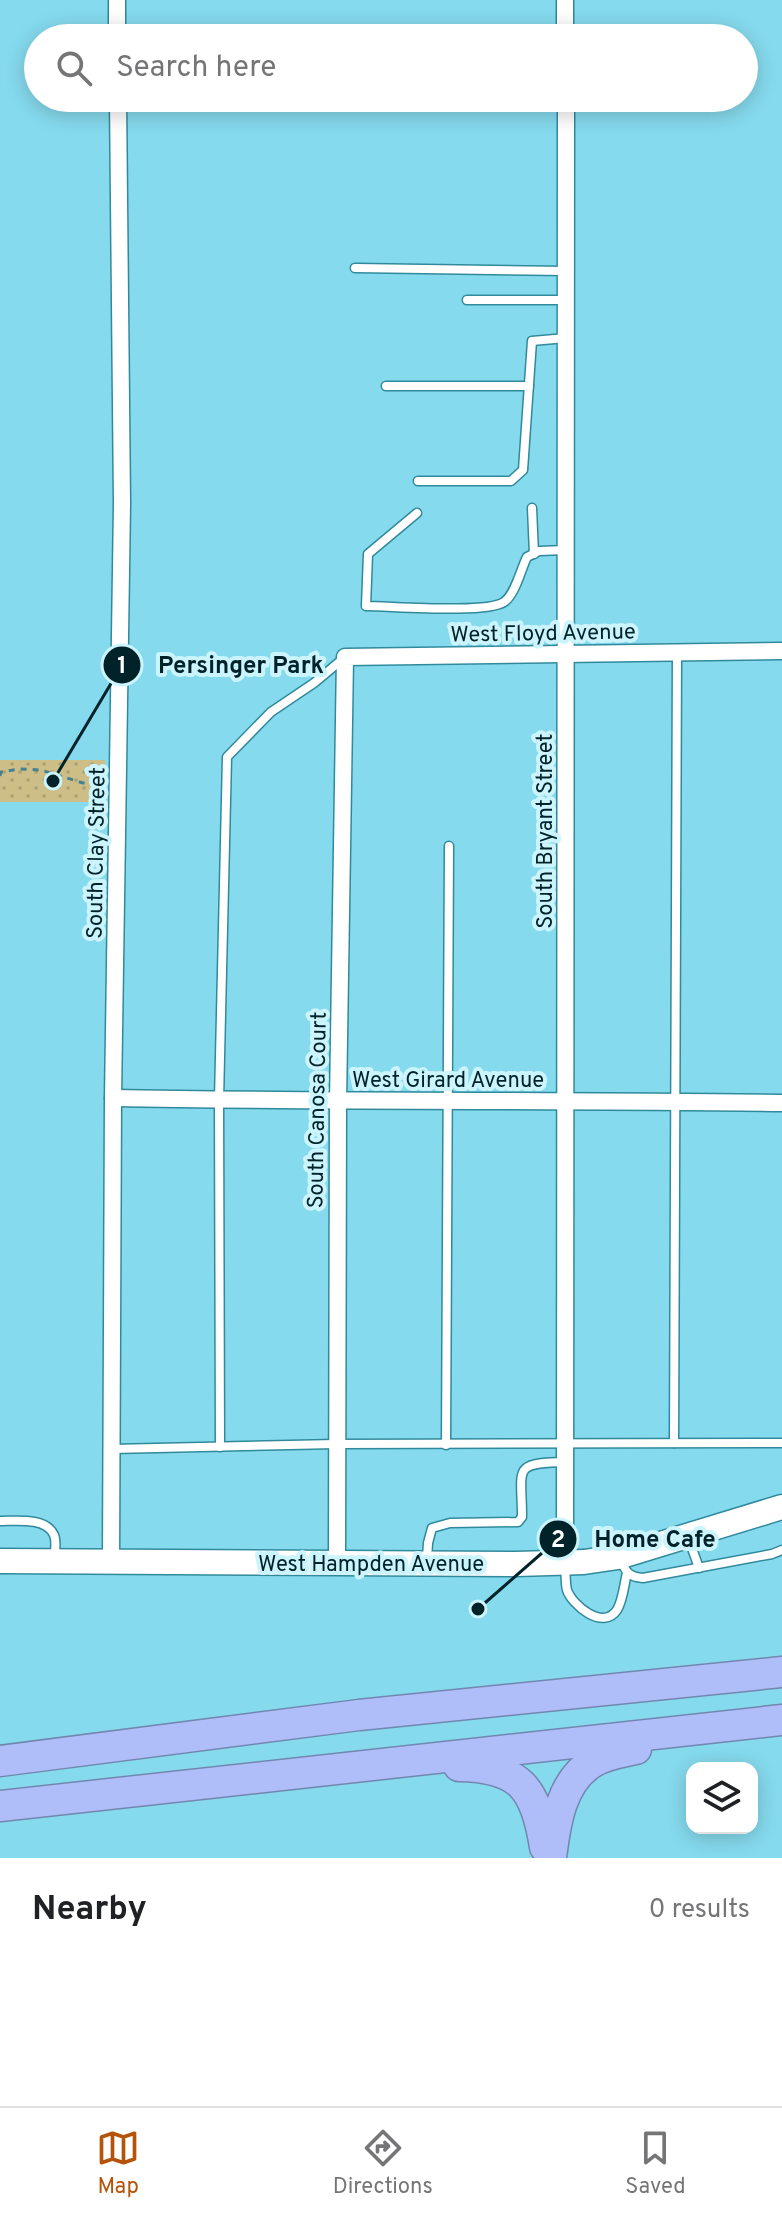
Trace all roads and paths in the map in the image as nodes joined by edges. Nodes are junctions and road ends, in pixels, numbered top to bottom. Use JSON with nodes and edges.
{"nodes":[{"id":1,"x":117,"y":0,"type":"edge"},
{"id":2,"x":565,"y":0,"type":"edge"},
{"id":3,"x":117,"y":24,"type":"edge"},
{"id":4,"x":565,"y":24,"type":"edge"},
{"id":5,"x":118,"y":112,"type":"edge"},
{"id":6,"x":566,"y":112,"type":"edge"},
{"id":7,"x":355,"y":268,"type":"dead end"},
{"id":8,"x":567,"y":271,"type":"junction"},
{"id":9,"x":467,"y":300,"type":"dead end"},
{"id":10,"x":567,"y":300,"type":"junction"},
{"id":11,"x":567,"y":338,"type":"junction"},
{"id":12,"x":386,"y":386,"type":"dead end"},
{"id":13,"x":529,"y":386,"type":"junction"},
{"id":14,"x":418,"y":481,"type":"dead end"},
{"id":15,"x":532,"y":508,"type":"dead end"},
{"id":16,"x":417,"y":513,"type":"dead end"},
{"id":17,"x":566,"y":550,"type":"junction"},
{"id":18,"x":534,"y":554,"type":"junction"},
{"id":19,"x":782,"y":651,"type":"edge"},
{"id":20,"x":677,"y":652,"type":"junction"},
{"id":21,"x":566,"y":653,"type":"junction"},
{"id":22,"x":345,"y":657,"type":"junction"},
{"id":23,"x":0,"y":776,"type":"edge"},
{"id":24,"x":118,"y":781,"type":"junction"},
{"id":25,"x":449,"y":846,"type":"dead end"},
{"id":26,"x":113,"y":1098,"type":"junction"},
{"id":27,"x":219,"y":1100,"type":"junction"},
{"id":28,"x":566,"y":1100,"type":"junction"},
{"id":29,"x":448,"y":1101,"type":"junction"},
{"id":30,"x":338,"y":1102,"type":"junction"},
{"id":31,"x":676,"y":1102,"type":"junction"},
{"id":32,"x":782,"y":1103,"type":"edge"},
{"id":33,"x":674,"y":1443,"type":"junction"},
{"id":34,"x":782,"y":1443,"type":"edge"},
{"id":35,"x":336,"y":1444,"type":"junction"},
{"id":36,"x":537,"y":1444,"type":"junction"},
{"id":37,"x":446,"y":1445,"type":"junction"},
{"id":38,"x":220,"y":1447,"type":"junction"},
{"id":39,"x":112,"y":1449,"type":"junction"},
{"id":40,"x":566,"y":1453,"type":"junction"},
{"id":41,"x":537,"y":1463,"type":"junction"},
{"id":42,"x":782,"y":1507,"type":"edge"},
{"id":43,"x":0,"y":1521,"type":"edge"},
{"id":44,"x":688,"y":1537,"type":"junction"},
{"id":45,"x":782,"y":1550,"type":"edge"},
{"id":46,"x":0,"y":1561,"type":"edge"},
{"id":47,"x":54,"y":1561,"type":"junction"},
{"id":48,"x":111,"y":1561,"type":"junction"},
{"id":49,"x":337,"y":1563,"type":"junction"},
{"id":50,"x":565,"y":1563,"type":"junction"},
{"id":51,"x":427,"y":1564,"type":"junction"},
{"id":52,"x":623,"y":1565,"type":"junction"},
{"id":53,"x":699,"y":1568,"type":"junction"},
{"id":54,"x":782,"y":1672,"type":"edge"},
{"id":55,"x":782,"y":1721,"type":"edge"},
{"id":56,"x":0,"y":1761,"type":"edge"},
{"id":57,"x":357,"y":1766,"type":"junction"},
{"id":58,"x":0,"y":1806,"type":"edge"},
{"id":59,"x":549,"y":1858,"type":"edge"}],
"edges":[{"from":1,"to":3,"type":"street"},
{"from":2,"to":4,"type":"street"},
{"from":5,"to":24,"type":"street","name":"South Clay Street"},
{"from":6,"to":8,"type":"street","name":"South Bryant Street"},
{"from":7,"to":8,"type":"lane"},
{"from":8,"to":10,"type":"street","name":"South Bryant Street"},
{"from":9,"to":10,"type":"lane"},
{"from":10,"to":11,"type":"street","name":"South Bryant Street"},
{"from":11,"to":13,"type":"lane"},
{"from":11,"to":17,"type":"street","name":"South Bryant Street"},
{"from":12,"to":13,"type":"lane"},
{"from":13,"to":14,"type":"lane"},
{"from":15,"to":18,"type":"lane"},
{"from":16,"to":18,"type":"lane"},
{"from":17,"to":18,"type":"lane"},
{"from":17,"to":21,"type":"street","name":"South Bryant Street"},
{"from":19,"to":20,"type":"street","name":"West Floyd Avenue"},
{"from":20,"to":21,"type":"street","name":"West Floyd Avenue"},
{"from":20,"to":31,"type":"lane"},
{"from":21,"to":22,"type":"street","name":"West Floyd Avenue"},
{"from":21,"to":28,"type":"street","name":"South Bryant Street"},
{"from":22,"to":27,"type":"lane"},
{"from":22,"to":30,"type":"street","name":"South Canosa Court"},
{"from":23,"to":24,"type":"path"},
{"from":24,"to":26,"type":"street","name":"South Clay Street"},
{"from":25,"to":29,"type":"lane"},
{"from":26,"to":27,"type":"street","name":"West Girard Avenue"},
{"from":26,"to":39,"type":"street","name":"South Clay Street"},
{"from":27,"to":30,"type":"street","name":"West Girard Avenue"},
{"from":27,"to":38,"type":"lane"},
{"from":28,"to":29,"type":"street","name":"West Girard Avenue"},
{"from":28,"to":31,"type":"street","name":"West Girard Avenue"},
{"from":28,"to":40,"type":"street","name":"South Bryant Street"},
{"from":29,"to":30,"type":"street","name":"West Girard Avenue"},
{"from":29,"to":37,"type":"lane"},
{"from":30,"to":35,"type":"street","name":"South Canosa Court"},
{"from":31,"to":32,"type":"street","name":"West Girard Avenue"},
{"from":31,"to":33,"type":"lane"},
{"from":33,"to":34,"type":"lane"},
{"from":33,"to":40,"type":"lane"},
{"from":35,"to":37,"type":"lane"},
{"from":35,"to":38,"type":"lane"},
{"from":35,"to":49,"type":"street","name":"South Canosa Court"},
{"from":36,"to":37,"type":"lane"},
{"from":36,"to":40,"type":"lane"},
{"from":36,"to":41,"type":"lane"},
{"from":38,"to":39,"type":"lane"},
{"from":39,"to":48,"type":"street","name":"South Clay Street"},
{"from":40,"to":41,"type":"lane"},
{"from":40,"to":50,"type":"street","name":"South Bryant Street"},
{"from":41,"to":51,"type":"lane"},
{"from":42,"to":44,"type":"street","name":"West Hampden Avenue"},
{"from":43,"to":47,"type":"lane"},
{"from":44,"to":52,"type":"street","name":"West Hampden Avenue"},
{"from":44,"to":53,"type":"lane"},
{"from":45,"to":53,"type":"lane"},
{"from":46,"to":47,"type":"street","name":"West Hampden Avenue"},
{"from":47,"to":48,"type":"street","name":"West Hampden Avenue"},
{"from":48,"to":49,"type":"street","name":"West Hampden Avenue"},
{"from":49,"to":51,"type":"street","name":"West Hampden Avenue"},
{"from":50,"to":51,"type":"street","name":"West Hampden Avenue"},
{"from":50,"to":52,"type":"street","name":"West Hampden Avenue"},
{"from":50,"to":52,"type":"lane"},
{"from":52,"to":53,"type":"lane"},
{"from":54,"to":56,"type":"highway"},
{"from":55,"to":57,"type":"highway"},
{"from":55,"to":59,"type":"highway"},
{"from":57,"to":58,"type":"highway"},
{"from":57,"to":59,"type":"highway"}]}
